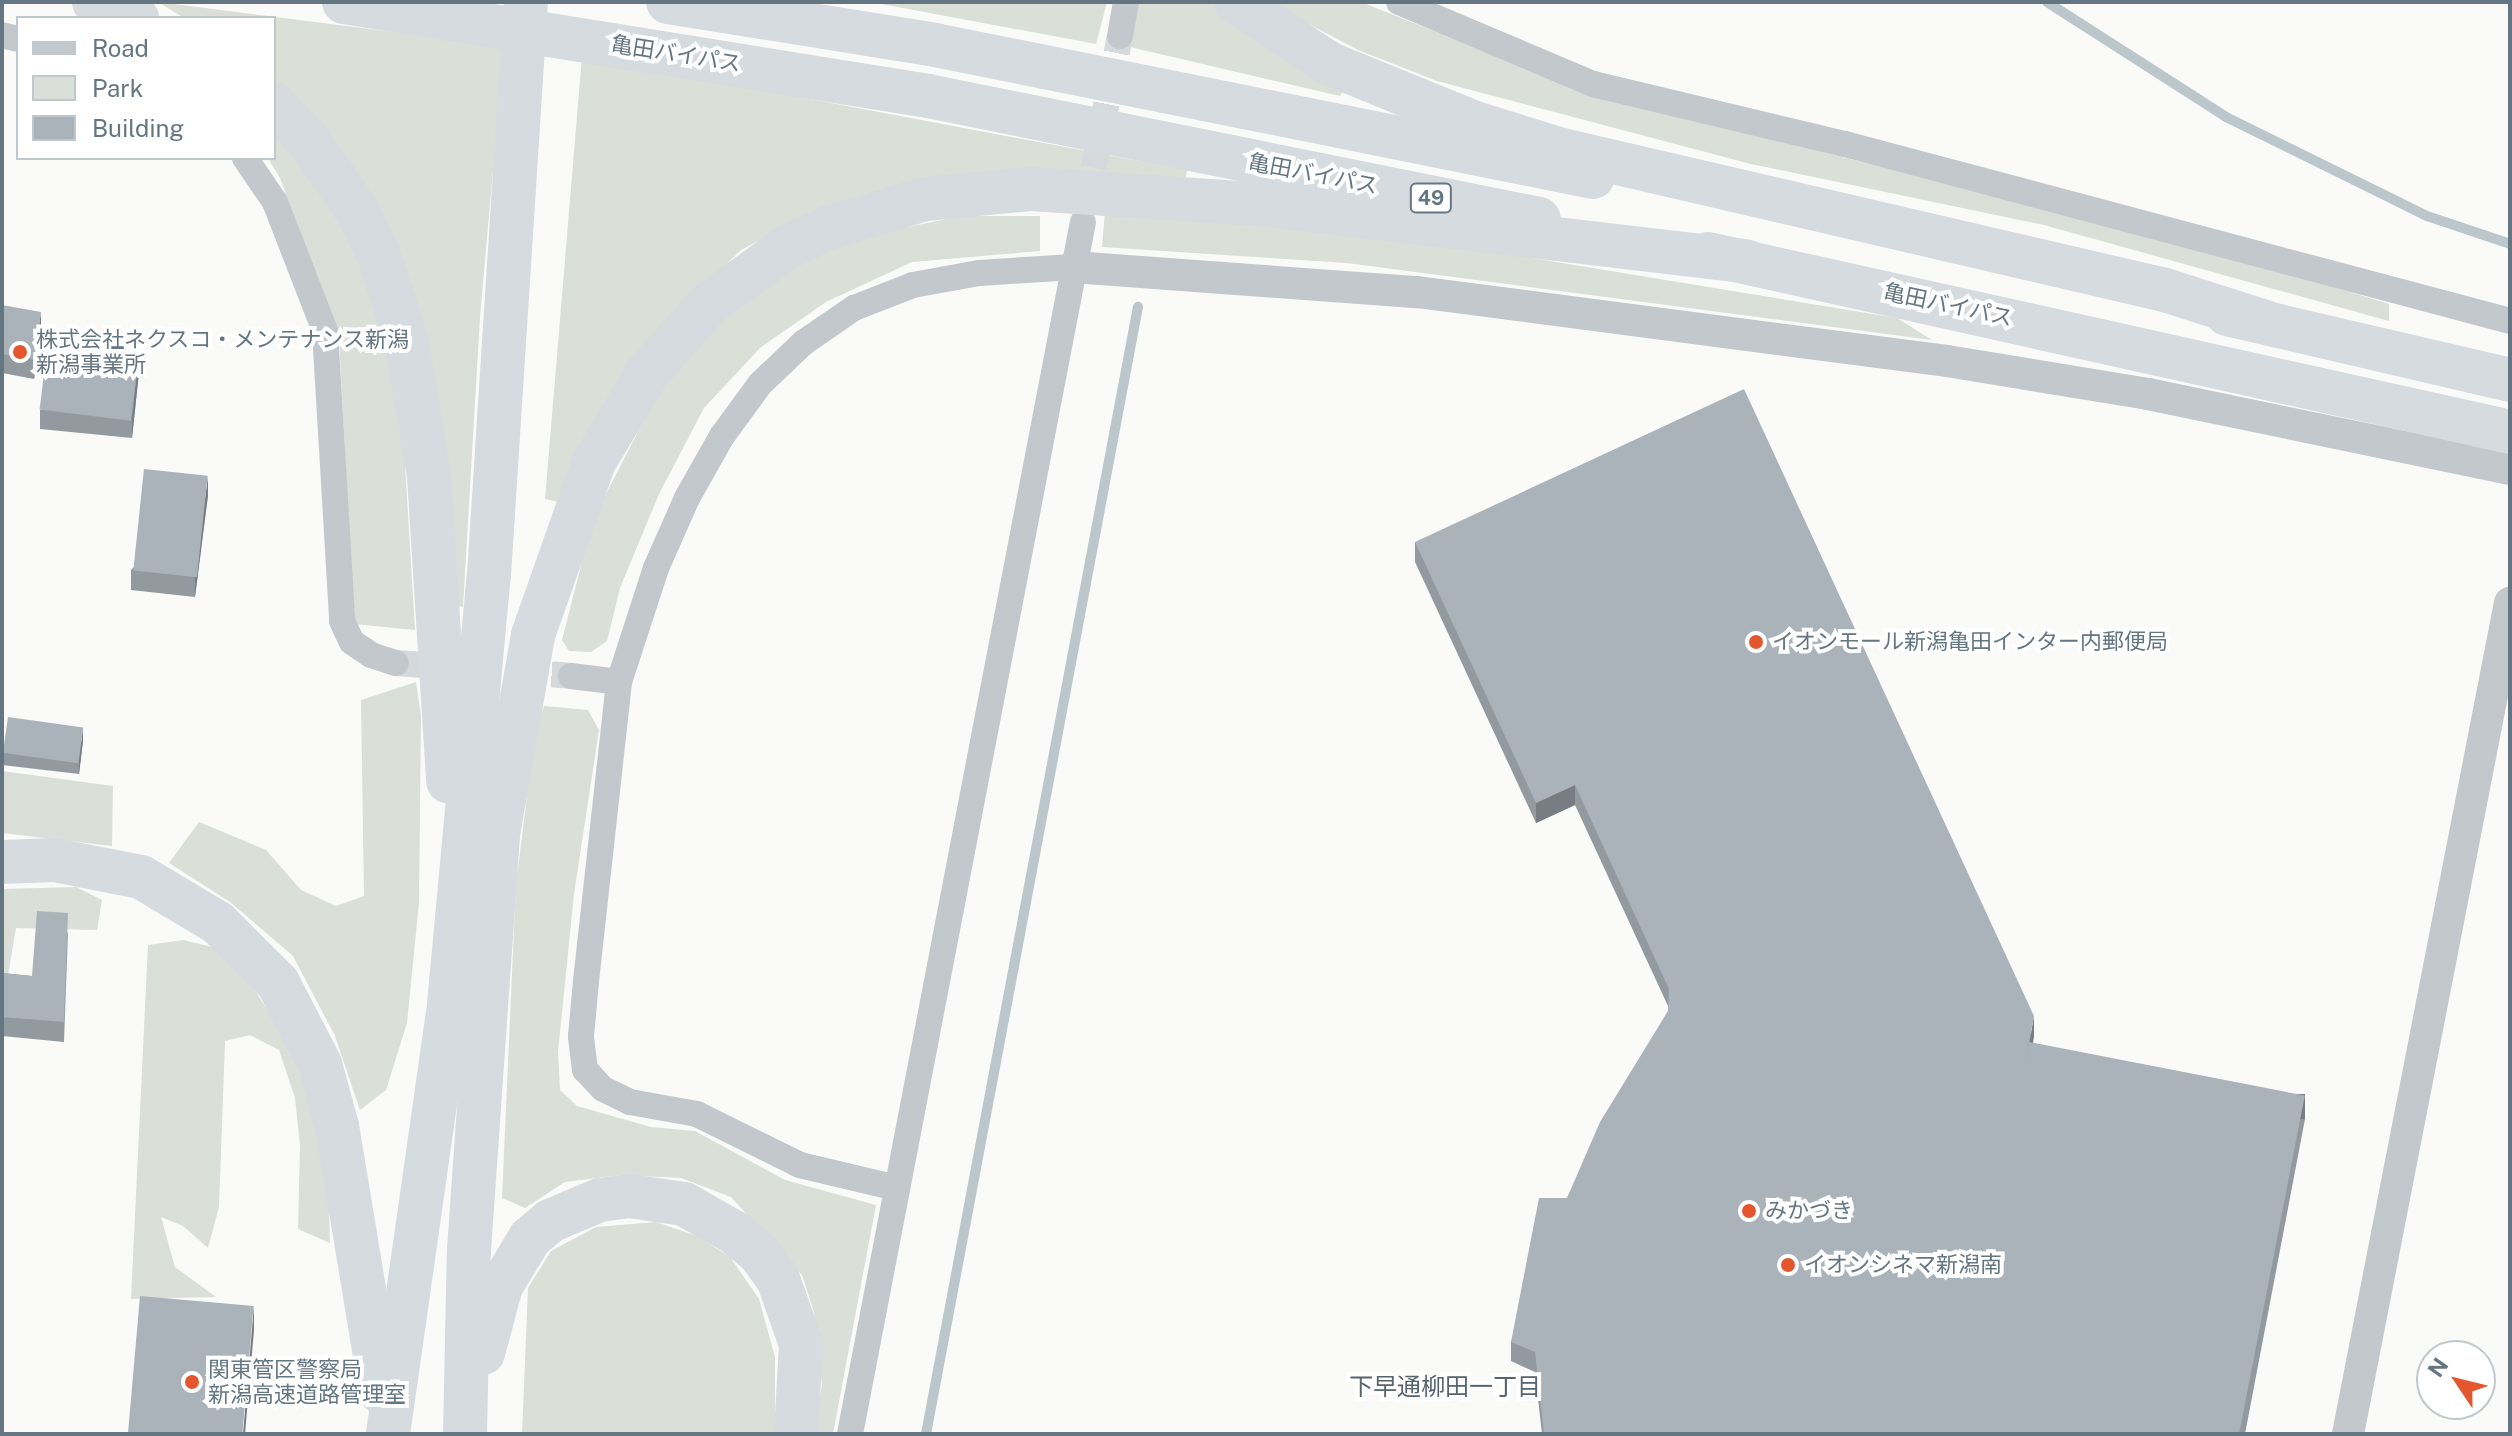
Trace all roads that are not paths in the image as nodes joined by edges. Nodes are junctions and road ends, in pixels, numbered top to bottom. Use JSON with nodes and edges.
{"nodes":[{"id":1,"x":94,"y":2,"type":"edge"},
{"id":2,"x":344,"y":2,"type":"edge"},
{"id":3,"x":526,"y":2,"type":"edge"},
{"id":4,"x":557,"y":2,"type":"edge"},
{"id":5,"x":668,"y":2,"type":"edge"},
{"id":6,"x":1126,"y":2,"type":"edge"},
{"id":7,"x":1236,"y":2,"type":"edge"},
{"id":8,"x":1399,"y":2,"type":"edge"},
{"id":9,"x":132,"y":16,"type":"edge"},
{"id":10,"x":1120,"y":36,"type":"tunnel mouth"},
{"id":11,"x":537,"y":76,"type":"junction"},
{"id":12,"x":276,"y":106,"type":"edge"},
{"id":13,"x":246,"y":160,"type":"edge"},
{"id":14,"x":1083,"y":222,"type":"tunnel mouth"},
{"id":15,"x":1747,"y":261,"type":"junction"},
{"id":16,"x":1073,"y":267,"type":"junction"},
{"id":17,"x":2510,"y":321,"type":"edge"},
{"id":18,"x":2265,"y":322,"type":"junction"},
{"id":19,"x":2510,"y":380,"type":"edge"},
{"id":20,"x":2510,"y":432,"type":"edge"},
{"id":21,"x":2510,"y":469,"type":"edge"},
{"id":22,"x":2510,"y":603,"type":"edge"},
{"id":23,"x":396,"y":663,"type":"tunnel mouth"},
{"id":24,"x":571,"y":676,"type":"tunnel mouth"},
{"id":25,"x":619,"y":682,"type":"junction"},
{"id":26,"x":498,"y":834,"type":"junction"},
{"id":27,"x":2,"y":862,"type":"edge"},
{"id":28,"x":456,"y":935,"type":"junction"},
{"id":29,"x":897,"y":1188,"type":"junction"},
{"id":30,"x":388,"y":1434,"type":"edge"},
{"id":31,"x":465,"y":1434,"type":"edge"},
{"id":32,"x":796,"y":1434,"type":"edge"},
{"id":33,"x":850,"y":1434,"type":"edge"},
{"id":34,"x":2348,"y":1434,"type":"edge"}],
"edges":[{"from":1,"to":9,"type":"highway"},
{"from":2,"to":15,"type":"highway","name":"亀田バイパス","number":"49"},
{"from":3,"to":11,"type":"highway"},
{"from":4,"to":11,"type":"highway"},
{"from":5,"to":18,"type":"highway"},
{"from":6,"to":10,"type":"street"},
{"from":7,"to":18,"type":"highway"},
{"from":8,"to":17,"type":"street"},
{"from":11,"to":26,"type":"highway"},
{"from":11,"to":28,"type":"highway"},
{"from":12,"to":28,"type":"highway"},
{"from":13,"to":23,"type":"street"},
{"from":14,"to":16,"type":"street"},
{"from":15,"to":20,"type":"highway","name":"亀田バイパス","number":"49"},
{"from":15,"to":26,"type":"highway"},
{"from":16,"to":21,"type":"street"},
{"from":16,"to":25,"type":"street"},
{"from":16,"to":29,"type":"street"},
{"from":18,"to":19,"type":"highway"},
{"from":22,"to":34,"type":"street"},
{"from":24,"to":25,"type":"street"},
{"from":25,"to":29,"type":"street"},
{"from":26,"to":31,"type":"highway"},
{"from":27,"to":30,"type":"highway"},
{"from":28,"to":30,"type":"highway"},
{"from":29,"to":33,"type":"street"},
{"from":31,"to":32,"type":"highway"}]}
